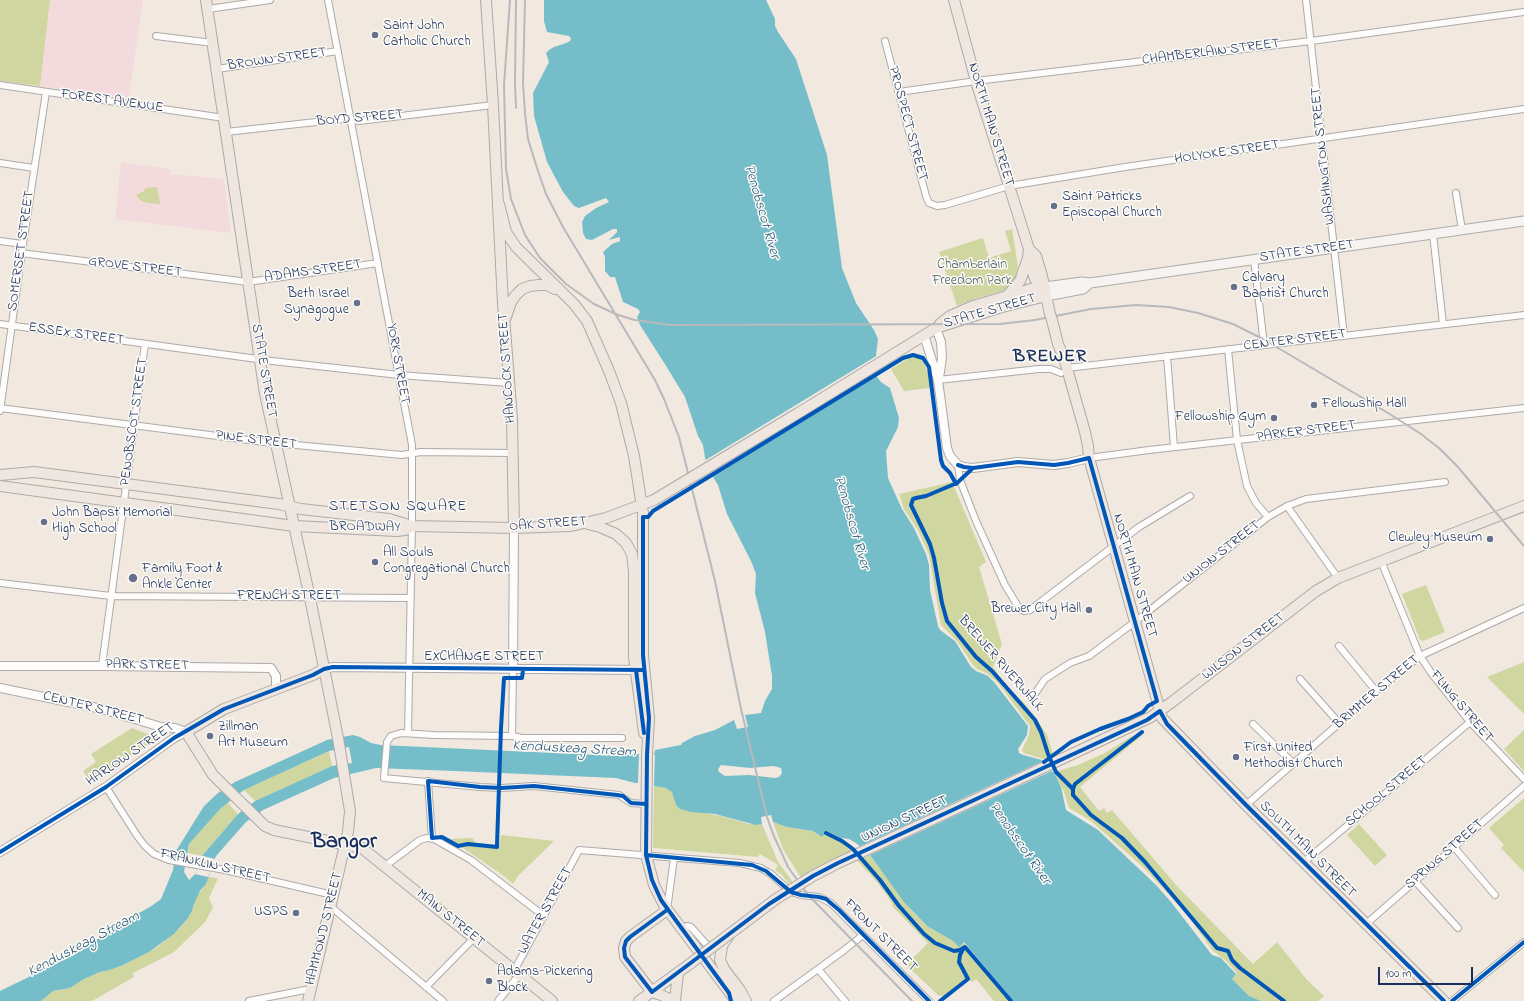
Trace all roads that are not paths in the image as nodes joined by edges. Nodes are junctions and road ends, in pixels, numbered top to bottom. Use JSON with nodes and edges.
{"nodes":[{"id":1,"x":270,"y":0,"type":"edge"},
{"id":2,"x":328,"y":0,"type":"edge"},
{"id":3,"x":486,"y":0,"type":"edge"},
{"id":4,"x":954,"y":0,"type":"edge"},
{"id":5,"x":1306,"y":0,"type":"edge"},
{"id":6,"x":207,"y":4,"type":"edge"},
{"id":7,"x":1524,"y":12,"type":"edge"},
{"id":8,"x":156,"y":36,"type":"dead end"},
{"id":9,"x":1311,"y":40,"type":"junction"},
{"id":10,"x":885,"y":41,"type":"dead end"},
{"id":11,"x":213,"y":43,"type":"junction"},
{"id":12,"x":338,"y":51,"type":"junction"},
{"id":13,"x":216,"y":69,"type":"junction"},
{"id":14,"x":976,"y":81,"type":"junction"},
{"id":15,"x":0,"y":85,"type":"edge"},
{"id":16,"x":46,"y":92,"type":"junction"},
{"id":17,"x":899,"y":92,"type":"junction"},
{"id":18,"x":493,"y":105,"type":"junction"},
{"id":19,"x":1524,"y":110,"type":"edge"},
{"id":20,"x":224,"y":118,"type":"junction"},
{"id":21,"x":351,"y":120,"type":"junction"},
{"id":22,"x":226,"y":132,"type":"junction"},
{"id":23,"x":1322,"y":139,"type":"junction"},
{"id":24,"x":0,"y":163,"type":"edge"},
{"id":25,"x":34,"y":168,"type":"junction"},
{"id":26,"x":1009,"y":186,"type":"junction"},
{"id":27,"x":1456,"y":193,"type":"dead end"},
{"id":28,"x":498,"y":204,"type":"junction"},
{"id":29,"x":932,"y":204,"type":"joint"},
{"id":30,"x":1524,"y":221,"type":"edge"},
{"id":31,"x":1462,"y":230,"type":"junction"},
{"id":32,"x":1434,"y":234,"type":"junction"},
{"id":33,"x":0,"y":240,"type":"edge"},
{"id":34,"x":23,"y":244,"type":"junction"},
{"id":35,"x":1334,"y":249,"type":"junction"},
{"id":36,"x":21,"y":253,"type":"junction"},
{"id":37,"x":1028,"y":254,"type":"junction"},
{"id":38,"x":1254,"y":259,"type":"junction"},
{"id":39,"x":378,"y":263,"type":"junction"},
{"id":40,"x":248,"y":282,"type":"junction"},
{"id":41,"x":1043,"y":290,"type":"junction"},
{"id":42,"x":561,"y":292,"type":"junction"},
{"id":43,"x":1007,"y":296,"type":"junction"},
{"id":44,"x":1524,"y":314,"type":"edge"},
{"id":45,"x":0,"y":324,"type":"edge"},
{"id":46,"x":1443,"y":324,"type":"junction"},
{"id":47,"x":11,"y":326,"type":"junction"},
{"id":48,"x":504,"y":327,"type":"junction"},
{"id":49,"x":936,"y":328,"type":"junction"},
{"id":50,"x":924,"y":335,"type":"junction"},
{"id":51,"x":1344,"y":336,"type":"junction"},
{"id":52,"x":145,"y":344,"type":"junction"},
{"id":53,"x":1264,"y":345,"type":"junction"},
{"id":54,"x":1228,"y":349,"type":"junction"},
{"id":55,"x":1167,"y":356,"type":"junction"},
{"id":56,"x":260,"y":359,"type":"junction"},
{"id":57,"x":1064,"y":371,"type":"junction"},
{"id":58,"x":399,"y":375,"type":"junction"},
{"id":59,"x":938,"y":380,"type":"junction"},
{"id":60,"x":510,"y":384,"type":"junction"},
{"id":61,"x":1524,"y":408,"type":"edge"},
{"id":62,"x":0,"y":409,"type":"edge"},
{"id":63,"x":800,"y":412,"type":"joint"},
{"id":64,"x":134,"y":426,"type":"junction"},
{"id":65,"x":1238,"y":440,"type":"junction"},
{"id":66,"x":276,"y":443,"type":"junction"},
{"id":67,"x":1174,"y":447,"type":"junction"},
{"id":68,"x":513,"y":453,"type":"junction"},
{"id":69,"x":412,"y":454,"type":"junction"},
{"id":70,"x":1089,"y":458,"type":"junction"},
{"id":71,"x":958,"y":465,"type":"junction"},
{"id":72,"x":0,"y":475,"type":"edge"},
{"id":73,"x":1445,"y":482,"type":"dead end"},
{"id":74,"x":126,"y":484,"type":"junction"},
{"id":75,"x":0,"y":486,"type":"edge"},
{"id":76,"x":1190,"y":496,"type":"dead end"},
{"id":77,"x":124,"y":503,"type":"junction"},
{"id":78,"x":642,"y":506,"type":"junction"},
{"id":79,"x":1287,"y":506,"type":"junction"},
{"id":80,"x":1524,"y":506,"type":"edge"},
{"id":81,"x":290,"y":507,"type":"junction"},
{"id":82,"x":1268,"y":517,"type":"junction"},
{"id":83,"x":582,"y":524,"type":"junction"},
{"id":84,"x":294,"y":526,"type":"junction"},
{"id":85,"x":412,"y":526,"type":"junction"},
{"id":86,"x":514,"y":528,"type":"junction"},
{"id":87,"x":1114,"y":547,"type":"junction"},
{"id":88,"x":1381,"y":561,"type":"junction"},
{"id":89,"x":1338,"y":578,"type":"junction"},
{"id":90,"x":0,"y":583,"type":"edge"},
{"id":91,"x":111,"y":596,"type":"junction"},
{"id":92,"x":310,"y":598,"type":"junction"},
{"id":93,"x":410,"y":598,"type":"junction"},
{"id":94,"x":1524,"y":608,"type":"edge"},
{"id":95,"x":1136,"y":621,"type":"junction"},
{"id":96,"x":1339,"y":646,"type":"dead end"},
{"id":97,"x":1420,"y":656,"type":"junction"},
{"id":98,"x":0,"y":666,"type":"edge"},
{"id":99,"x":102,"y":666,"type":"junction"},
{"id":100,"x":324,"y":669,"type":"junction"},
{"id":101,"x":409,"y":669,"type":"junction"},
{"id":102,"x":513,"y":670,"type":"junction"},
{"id":103,"x":640,"y":670,"type":"junction"},
{"id":104,"x":1300,"y":678,"type":"dead end"},
{"id":105,"x":0,"y":688,"type":"edge"},
{"id":106,"x":276,"y":689,"type":"junction"},
{"id":107,"x":1376,"y":691,"type":"junction"},
{"id":108,"x":1032,"y":698,"type":"dead end"},
{"id":109,"x":1160,"y":712,"type":"junction"},
{"id":110,"x":1470,"y":722,"type":"junction"},
{"id":111,"x":1253,"y":724,"type":"dead end"},
{"id":112,"x":1340,"y":724,"type":"junction"},
{"id":113,"x":186,"y":732,"type":"junction"},
{"id":114,"x":408,"y":733,"type":"junction"},
{"id":115,"x":512,"y":736,"type":"junction"},
{"id":116,"x":338,"y":738,"type":"joint"},
{"id":117,"x":622,"y":738,"type":"dead end"},
{"id":118,"x":1294,"y":764,"type":"junction"},
{"id":119,"x":1524,"y":779,"type":"edge"},
{"id":120,"x":428,"y":781,"type":"junction"},
{"id":121,"x":1524,"y":786,"type":"edge"},
{"id":122,"x":106,"y":787,"type":"junction"},
{"id":123,"x":970,"y":802,"type":"joint"},
{"id":124,"x":646,"y":804,"type":"junction"},
{"id":125,"x":1246,"y":805,"type":"junction"},
{"id":126,"x":432,"y":838,"type":"junction"},
{"id":127,"x":346,"y":844,"type":"junction"},
{"id":128,"x":1454,"y":847,"type":"junction"},
{"id":129,"x":0,"y":852,"type":"edge"},
{"id":130,"x":646,"y":856,"type":"junction"},
{"id":131,"x":674,"y":858,"type":"junction"},
{"id":132,"x":1304,"y":862,"type":"junction"},
{"id":133,"x":385,"y":866,"type":"junction"},
{"id":134,"x":1415,"y":881,"type":"junction"},
{"id":135,"x":787,"y":890,"type":"junction"},
{"id":136,"x":333,"y":895,"type":"junction"},
{"id":137,"x":1495,"y":895,"type":"dead end"},
{"id":138,"x":330,"y":906,"type":"junction"},
{"id":139,"x":667,"y":910,"type":"junction"},
{"id":140,"x":544,"y":916,"type":"junction"},
{"id":141,"x":1366,"y":924,"type":"junction"},
{"id":142,"x":1458,"y":928,"type":"dead end"},
{"id":143,"x":682,"y":929,"type":"junction"},
{"id":144,"x":730,"y":933,"type":"junction"},
{"id":145,"x":863,"y":935,"type":"junction"},
{"id":146,"x":474,"y":938,"type":"junction"},
{"id":147,"x":1524,"y":942,"type":"edge"},
{"id":148,"x":818,"y":969,"type":"junction"},
{"id":149,"x":516,"y":973,"type":"junction"},
{"id":150,"x":678,"y":973,"type":"junction"},
{"id":151,"x":426,"y":987,"type":"junction"},
{"id":152,"x":310,"y":989,"type":"junction"},
{"id":153,"x":652,"y":992,"type":"junction"},
{"id":154,"x":730,"y":997,"type":"edge"},
{"id":155,"x":249,"y":1001,"type":"edge"},
{"id":156,"x":308,"y":1001,"type":"edge"},
{"id":157,"x":443,"y":1001,"type":"edge"},
{"id":158,"x":498,"y":1001,"type":"edge"},
{"id":159,"x":552,"y":1001,"type":"edge"},
{"id":160,"x":639,"y":1001,"type":"edge"},
{"id":161,"x":674,"y":1001,"type":"edge"},
{"id":162,"x":736,"y":1001,"type":"edge"},
{"id":163,"x":746,"y":1001,"type":"edge"},
{"id":164,"x":774,"y":1001,"type":"edge"},
{"id":165,"x":846,"y":1001,"type":"edge"},
{"id":166,"x":929,"y":1001,"type":"edge"},
{"id":167,"x":1444,"y":1001,"type":"edge"},
{"id":168,"x":1452,"y":1001,"type":"edge"}],
"edges":[{"from":1,"to":6,"type":"street"},
{"from":2,"to":12,"type":"street","name":"YORK STREET"},
{"from":3,"to":18,"type":"main road","name":"HANCOCK STREET"},
{"from":4,"to":14,"type":"main road","name":"NORTH MAIN STREET"},
{"from":5,"to":9,"type":"street","name":"WASHINGTON STREET"},
{"from":6,"to":11,"type":"main road","name":"STATE STREET"},
{"from":7,"to":9,"type":"street","name":"CHAMBERLAIN STREET"},
{"from":8,"to":11,"type":"street"},
{"from":9,"to":14,"type":"street","name":"CHAMBERLAIN STREET"},
{"from":9,"to":23,"type":"street","name":"WASHINGTON STREET"},
{"from":10,"to":17,"type":"street","name":"PROSPECT STREET"},
{"from":11,"to":13,"type":"main road","name":"STATE STREET"},
{"from":12,"to":13,"type":"street","name":"BROWN STREET"},
{"from":12,"to":21,"type":"street","name":"YORK STREET"},
{"from":13,"to":20,"type":"main road","name":"STATE STREET"},
{"from":14,"to":17,"type":"street","name":"CHAMBERLAIN STREET"},
{"from":14,"to":26,"type":"main road","name":"NORTH MAIN STREET"},
{"from":15,"to":16,"type":"street","name":"FOREST AVENUE"},
{"from":16,"to":20,"type":"street","name":"FOREST AVENUE"},
{"from":16,"to":25,"type":"street","name":"SOMERSET STREET"},
{"from":17,"to":29,"type":"street","name":"PROSPECT STREET"},
{"from":18,"to":21,"type":"street","name":"BOYD STREET"},
{"from":18,"to":28,"type":"main road","name":"HANCOCK STREET"},
{"from":19,"to":23,"type":"street","name":"HOLYOKE STREET"},
{"from":20,"to":22,"type":"main road","name":"STATE STREET"},
{"from":21,"to":22,"type":"street","name":"BOYD STREET"},
{"from":21,"to":39,"type":"street","name":"YORK STREET"},
{"from":22,"to":40,"type":"main road","name":"STATE STREET"},
{"from":23,"to":26,"type":"street","name":"HOLYOKE STREET"},
{"from":23,"to":35,"type":"street","name":"WASHINGTON STREET"},
{"from":24,"to":25,"type":"street"},
{"from":25,"to":34,"type":"street","name":"SOMERSET STREET"},
{"from":26,"to":29,"type":"street","name":"HOLYOKE STREET"},
{"from":26,"to":37,"type":"main road","name":"NORTH MAIN STREET"},
{"from":27,"to":31,"type":"street"},
{"from":28,"to":42,"type":"main road"},
{"from":28,"to":48,"type":"main road","name":"HANCOCK STREET"},
{"from":30,"to":31,"type":"main road","name":"STATE STREET"},
{"from":31,"to":32,"type":"main road","name":"STATE STREET"},
{"from":32,"to":35,"type":"main road","name":"STATE STREET"},
{"from":32,"to":46,"type":"street"},
{"from":33,"to":34,"type":"street"},
{"from":34,"to":36,"type":"street","name":"SOMERSET STREET"},
{"from":35,"to":38,"type":"main road","name":"STATE STREET"},
{"from":35,"to":51,"type":"street","name":"WASHINGTON STREET"},
{"from":36,"to":40,"type":"street","name":"GROVE STREET"},
{"from":36,"to":47,"type":"street","name":"SOMERSET STREET"},
{"from":37,"to":41,"type":"main road","name":"NORTH MAIN STREET"},
{"from":37,"to":43,"type":"main road"},
{"from":38,"to":41,"type":"main road","name":"STATE STREET"},
{"from":38,"to":53,"type":"street"},
{"from":39,"to":40,"type":"street","name":"ADAMS STREET"},
{"from":39,"to":58,"type":"street","name":"YORK STREET"},
{"from":40,"to":56,"type":"main road","name":"STATE STREET"},
{"from":41,"to":43,"type":"main road","name":"STATE STREET"},
{"from":41,"to":49,"type":"main road","name":"STATE STREET"},
{"from":41,"to":57,"type":"main road","name":"NORTH MAIN STREET"},
{"from":42,"to":48,"type":"main road"},
{"from":42,"to":78,"type":"main road"},
{"from":43,"to":49,"type":"main road","name":"STATE STREET"},
{"from":44,"to":46,"type":"street","name":"CENTER STREET"},
{"from":45,"to":47,"type":"street","name":"ESSEX STREET"},
{"from":46,"to":51,"type":"street","name":"CENTER STREET"},
{"from":47,"to":52,"type":"street","name":"ESSEX STREET"},
{"from":47,"to":62,"type":"street","name":"SOMERSET STREET"},
{"from":48,"to":60,"type":"main road","name":"HANCOCK STREET"},
{"from":49,"to":50,"type":"main road","name":"STATE STREET"},
{"from":49,"to":59,"type":"street"},
{"from":50,"to":59,"type":"street"},
{"from":50,"to":63,"type":"main road","name":"STATE STREET"},
{"from":51,"to":53,"type":"street","name":"CENTER STREET"},
{"from":52,"to":56,"type":"street","name":"ESSEX STREET"},
{"from":52,"to":64,"type":"street","name":"PENOBSCOT STREET"},
{"from":53,"to":54,"type":"street","name":"CENTER STREET"},
{"from":54,"to":55,"type":"street","name":"CENTER STREET"},
{"from":54,"to":65,"type":"street"},
{"from":55,"to":57,"type":"street","name":"CENTER STREET"},
{"from":55,"to":67,"type":"street"},
{"from":56,"to":58,"type":"street","name":"ESSEX STREET"},
{"from":56,"to":66,"type":"main road","name":"STATE STREET"},
{"from":57,"to":59,"type":"street","name":"CENTER STREET"},
{"from":57,"to":70,"type":"main road","name":"NORTH MAIN STREET"},
{"from":58,"to":60,"type":"street","name":"ESSEX STREET"},
{"from":58,"to":69,"type":"street","name":"YORK STREET"},
{"from":59,"to":71,"type":"street"},
{"from":60,"to":68,"type":"main road","name":"HANCOCK STREET"},
{"from":61,"to":65,"type":"street","name":"PARKER STREET"},
{"from":62,"to":64,"type":"street","name":"PINE STREET"},
{"from":63,"to":78,"type":"main road","name":"OAK STREET","bridge":true},
{"from":64,"to":66,"type":"street","name":"PINE STREET"},
{"from":64,"to":74,"type":"street","name":"PENOBSCOT STREET"},
{"from":65,"to":67,"type":"street","name":"PARKER STREET"},
{"from":65,"to":82,"type":"street"},
{"from":66,"to":69,"type":"street","name":"PINE STREET"},
{"from":66,"to":81,"type":"main road","name":"STATE STREET"},
{"from":67,"to":70,"type":"street","name":"PARKER STREET"},
{"from":68,"to":69,"type":"street","name":"PINE STREET"},
{"from":68,"to":86,"type":"main road","name":"HANCOCK STREET"},
{"from":69,"to":85,"type":"street","name":"YORK STREET"},
{"from":70,"to":71,"type":"street"},
{"from":70,"to":87,"type":"main road","name":"NORTH MAIN STREET"},
{"from":71,"to":87,"type":"street"},
{"from":72,"to":74,"type":"main road","name":"BROADWAY"},
{"from":73,"to":79,"type":"street","name":"UNION STREET"},
{"from":74,"to":77,"type":"street","name":"PENOBSCOT STREET"},
{"from":74,"to":81,"type":"main road","name":"BROADWAY"},
{"from":75,"to":77,"type":"main road","name":"BROADWAY"},
{"from":76,"to":87,"type":"street"},
{"from":77,"to":84,"type":"main road","name":"BROADWAY"},
{"from":77,"to":91,"type":"street","name":"PENOBSCOT STREET"},
{"from":78,"to":83,"type":"main road","name":"OAK STREET"},
{"from":78,"to":103,"type":"main road"},
{"from":79,"to":82,"type":"street","name":"UNION STREET"},
{"from":79,"to":89,"type":"street"},
{"from":80,"to":88,"type":"main road","name":"WILSON STREET"},
{"from":81,"to":84,"type":"main road","name":"STATE STREET"},
{"from":81,"to":85,"type":"main road","name":"BROADWAY"},
{"from":82,"to":95,"type":"street","name":"UNION STREET"},
{"from":83,"to":86,"type":"main road","name":"OAK STREET"},
{"from":83,"to":103,"type":"main road"},
{"from":84,"to":85,"type":"main road","name":"BROADWAY"},
{"from":84,"to":92,"type":"main road","name":"STATE STREET"},
{"from":85,"to":86,"type":"main road","name":"OAK STREET"},
{"from":85,"to":93,"type":"street","name":"YORK STREET"},
{"from":86,"to":102,"type":"street","name":"HANCOCK STREET"},
{"from":87,"to":95,"type":"main road","name":"NORTH MAIN STREET"},
{"from":88,"to":89,"type":"main road","name":"WILSON STREET"},
{"from":88,"to":97,"type":"street","name":"FLING STREET"},
{"from":89,"to":109,"type":"main road","name":"WILSON STREET"},
{"from":90,"to":91,"type":"street","name":"FRENCH STREET"},
{"from":91,"to":92,"type":"street","name":"FRENCH STREET"},
{"from":91,"to":99,"type":"street","name":"PENOBSCOT STREET"},
{"from":92,"to":93,"type":"street","name":"FRENCH STREET"},
{"from":92,"to":100,"type":"main road","name":"STATE STREET"},
{"from":93,"to":101,"type":"street","name":"YORK STREET"},
{"from":94,"to":97,"type":"street","name":"BRIMMER STREET"},
{"from":95,"to":108,"type":"street","name":"UNION STREET"},
{"from":95,"to":109,"type":"main road","name":"NORTH MAIN STREET"},
{"from":96,"to":107,"type":"street"},
{"from":97,"to":107,"type":"street","name":"BRIMMER STREET"},
{"from":97,"to":110,"type":"street","name":"FLING STREET"},
{"from":98,"to":99,"type":"street","name":"PARK STREET"},
{"from":99,"to":106,"type":"street","name":"PARK STREET"},
{"from":100,"to":101,"type":"street","name":"EXCHANGE STREET"},
{"from":100,"to":106,"type":"main road","name":"HARLOW STREET"},
{"from":100,"to":116,"type":"main road","name":"STATE STREET"},
{"from":101,"to":102,"type":"street","name":"EXCHANGE STREET"},
{"from":101,"to":114,"type":"street","name":"YORK STREET"},
{"from":102,"to":103,"type":"street","name":"EXCHANGE STREET"},
{"from":102,"to":115,"type":"street","name":"HANCOCK STREET"},
{"from":103,"to":124,"type":"main road"},
{"from":104,"to":112,"type":"street"},
{"from":105,"to":113,"type":"street","name":"CENTER STREET"},
{"from":106,"to":113,"type":"main road","name":"HARLOW STREET"},
{"from":107,"to":112,"type":"street","name":"BRIMMER STREET"},
{"from":109,"to":123,"type":"main road","name":"WILSON STREET"},
{"from":109,"to":125,"type":"main road","name":"SOUTH MAIN STREET"},
{"from":110,"to":119,"type":"street","name":"FLING STREET"},
{"from":110,"to":132,"type":"street","name":"SCHOOL STREET"},
{"from":111,"to":118,"type":"street"},
{"from":112,"to":118,"type":"street","name":"BRIMMER STREET"},
{"from":113,"to":122,"type":"street","name":"HARLOW STREET"},
{"from":113,"to":127,"type":"main road","name":"MAIN STREET"},
{"from":114,"to":115,"type":"street"},
{"from":114,"to":120,"type":"street"},
{"from":115,"to":117,"type":"street"},
{"from":116,"to":127,"type":"main road","name":"HAMMOND STREET"},
{"from":118,"to":125,"type":"street","name":"BRIMMER STREET"},
{"from":120,"to":124,"type":"street"},
{"from":120,"to":126,"type":"street"},
{"from":121,"to":128,"type":"street","name":"SPRING STREET"},
{"from":122,"to":129,"type":"street","name":"HARLOW STREET"},
{"from":122,"to":136,"type":"street","name":"FRANKLIN STREET"},
{"from":123,"to":144,"type":"main road","name":"UNION STREET","bridge":true},
{"from":124,"to":130,"type":"main road"},
{"from":125,"to":132,"type":"main road","name":"SOUTH MAIN STREET"},
{"from":126,"to":133,"type":"street"},
{"from":126,"to":140,"type":"street"},
{"from":127,"to":133,"type":"main road","name":"MAIN STREET"},
{"from":127,"to":136,"type":"main road","name":"HAMMOND STREET"},
{"from":128,"to":134,"type":"street","name":"SPRING STREET"},
{"from":128,"to":137,"type":"street"},
{"from":130,"to":131,"type":"street"},
{"from":130,"to":139,"type":"main road"},
{"from":130,"to":140,"type":"street","name":"WATER STREET"},
{"from":131,"to":135,"type":"street"},
{"from":131,"to":139,"type":"street"},
{"from":132,"to":141,"type":"main road","name":"SOUTH MAIN STREET"},
{"from":133,"to":146,"type":"main road","name":"MAIN STREET"},
{"from":134,"to":141,"type":"street","name":"SPRING STREET"},
{"from":134,"to":142,"type":"street"},
{"from":135,"to":143,"type":"street"},
{"from":135,"to":145,"type":"street","name":"FRONT STREET"},
{"from":136,"to":138,"type":"main road","name":"HAMMOND STREET"},
{"from":138,"to":151,"type":"street"},
{"from":138,"to":152,"type":"main road","name":"HAMMOND STREET"},
{"from":139,"to":143,"type":"main road"},
{"from":139,"to":153,"type":"main road"},
{"from":140,"to":149,"type":"street","name":"WATER STREET"},
{"from":141,"to":167,"type":"main road","name":"SOUTH MAIN STREET"},
{"from":143,"to":154,"type":"main road"},
{"from":144,"to":150,"type":"main road","name":"UNION STREET","bridge":true},
{"from":144,"to":163,"type":"main road"},
{"from":145,"to":148,"type":"street"},
{"from":145,"to":166,"type":"street","name":"FRONT STREET"},
{"from":146,"to":149,"type":"main road","name":"MAIN STREET"},
{"from":146,"to":151,"type":"street"},
{"from":147,"to":168,"type":"street"},
{"from":148,"to":164,"type":"street"},
{"from":148,"to":165,"type":"street"},
{"from":149,"to":158,"type":"street","name":"WATER STREET"},
{"from":149,"to":159,"type":"main road","name":"MAIN STREET"},
{"from":150,"to":153,"type":"main road","name":"UNION STREET"},
{"from":150,"to":161,"type":"main road"},
{"from":151,"to":157,"type":"street"},
{"from":152,"to":155,"type":"street"},
{"from":152,"to":156,"type":"main road","name":"HAMMOND STREET"},
{"from":153,"to":160,"type":"main road","name":"UNION STREET"},
{"from":153,"to":161,"type":"main road"},
{"from":154,"to":162,"type":"main road"}]}
